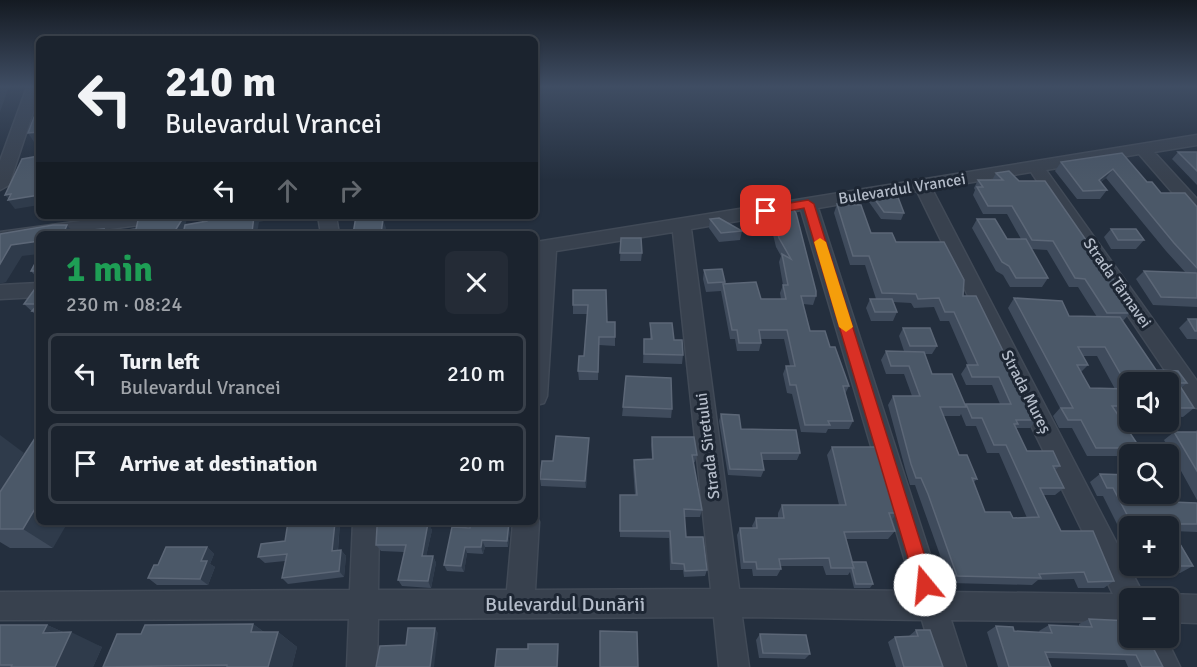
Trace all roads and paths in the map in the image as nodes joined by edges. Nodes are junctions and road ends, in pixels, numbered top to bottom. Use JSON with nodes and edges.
{"nodes":[{"id":1,"x":25,"y":118,"type":"edge"},
{"id":2,"x":1197,"y":140,"type":"edge"},
{"id":3,"x":1143,"y":149,"type":"junction"},
{"id":4,"x":27,"y":160,"type":"edge"},
{"id":5,"x":8,"y":163,"type":"junction"},
{"id":6,"x":1036,"y":167,"type":"junction"},
{"id":7,"x":0,"y":185,"type":"edge"},
{"id":8,"x":922,"y":185,"type":"junction"},
{"id":9,"x":808,"y":204,"type":"junction"},
{"id":10,"x":1197,"y":210,"type":"edge"},
{"id":11,"x":139,"y":219,"type":"edge"},
{"id":12,"x":681,"y":225,"type":"junction"},
{"id":13,"x":51,"y":231,"type":"edge"},
{"id":14,"x":36,"y":233,"type":"edge"},
{"id":15,"x":0,"y":238,"type":"edge"},
{"id":16,"x":541,"y":247,"type":"edge"},
{"id":17,"x":36,"y":290,"type":"edge"},
{"id":18,"x":0,"y":292,"type":"edge"},
{"id":19,"x":538,"y":336,"type":"edge"},
{"id":20,"x":1197,"y":399,"type":"edge"},
{"id":21,"x":366,"y":525,"type":"edge"},
{"id":22,"x":526,"y":525,"type":"edge"},
{"id":23,"x":1125,"y":588,"type":"edge"},
{"id":24,"x":726,"y":603,"type":"junction"},
{"id":25,"x":520,"y":604,"type":"junction"},
{"id":26,"x":0,"y":606,"type":"edge"},
{"id":27,"x":363,"y":606,"type":"junction"},
{"id":28,"x":933,"y":607,"type":"junction"},
{"id":29,"x":1119,"y":608,"type":"edge"},
{"id":30,"x":1179,"y":608,"type":"edge"},
{"id":31,"x":1197,"y":609,"type":"edge"},
{"id":32,"x":1155,"y":648,"type":"edge"},
{"id":33,"x":362,"y":667,"type":"edge"},
{"id":34,"x":734,"y":667,"type":"edge"},
{"id":35,"x":951,"y":667,"type":"edge"},
{"id":36,"x":1165,"y":667,"type":"edge"}],
"edges":[{"from":1,"to":5,"type":"street"},
{"from":2,"to":3,"type":"street","name":"Bulevardul Vrancei"},
{"from":3,"to":6,"type":"street","name":"Bulevardul Vrancei"},
{"from":3,"to":10,"type":"street"},
{"from":4,"to":5,"type":"street"},
{"from":5,"to":7,"type":"street"},
{"from":6,"to":8,"type":"street","name":"Bulevardul Vrancei"},
{"from":6,"to":20,"type":"street","name":"Strada Târnavei"},
{"from":8,"to":9,"type":"street","name":"Bulevardul Vrancei"},
{"from":8,"to":23,"type":"street","name":"Strada Mureș"},
{"from":9,"to":12,"type":"street","name":"Bulevardul Vrancei"},
{"from":9,"to":28,"type":"street"},
{"from":11,"to":13,"type":"street"},
{"from":12,"to":16,"type":"street","name":"Bulevardul Vrancei"},
{"from":12,"to":24,"type":"street","name":"Strada Siretului"},
{"from":14,"to":15,"type":"street"},
{"from":16,"to":19,"type":"street"},
{"from":17,"to":18,"type":"street"},
{"from":21,"to":27,"type":"street"},
{"from":22,"to":25,"type":"street"},
{"from":24,"to":25,"type":"street","name":"Bulevardul Dunării"},
{"from":24,"to":28,"type":"street","name":"Bulevardul Dunării"},
{"from":24,"to":34,"type":"street","name":"Strada Siretului"},
{"from":25,"to":27,"type":"street","name":"Bulevardul Dunării"},
{"from":26,"to":27,"type":"street","name":"Bulevardul Dunării"},
{"from":27,"to":33,"type":"street"},
{"from":28,"to":29,"type":"street","name":"Bulevardul Dunării"},
{"from":28,"to":35,"type":"street"},
{"from":30,"to":31,"type":"street"},
{"from":32,"to":36,"type":"street"}]}
